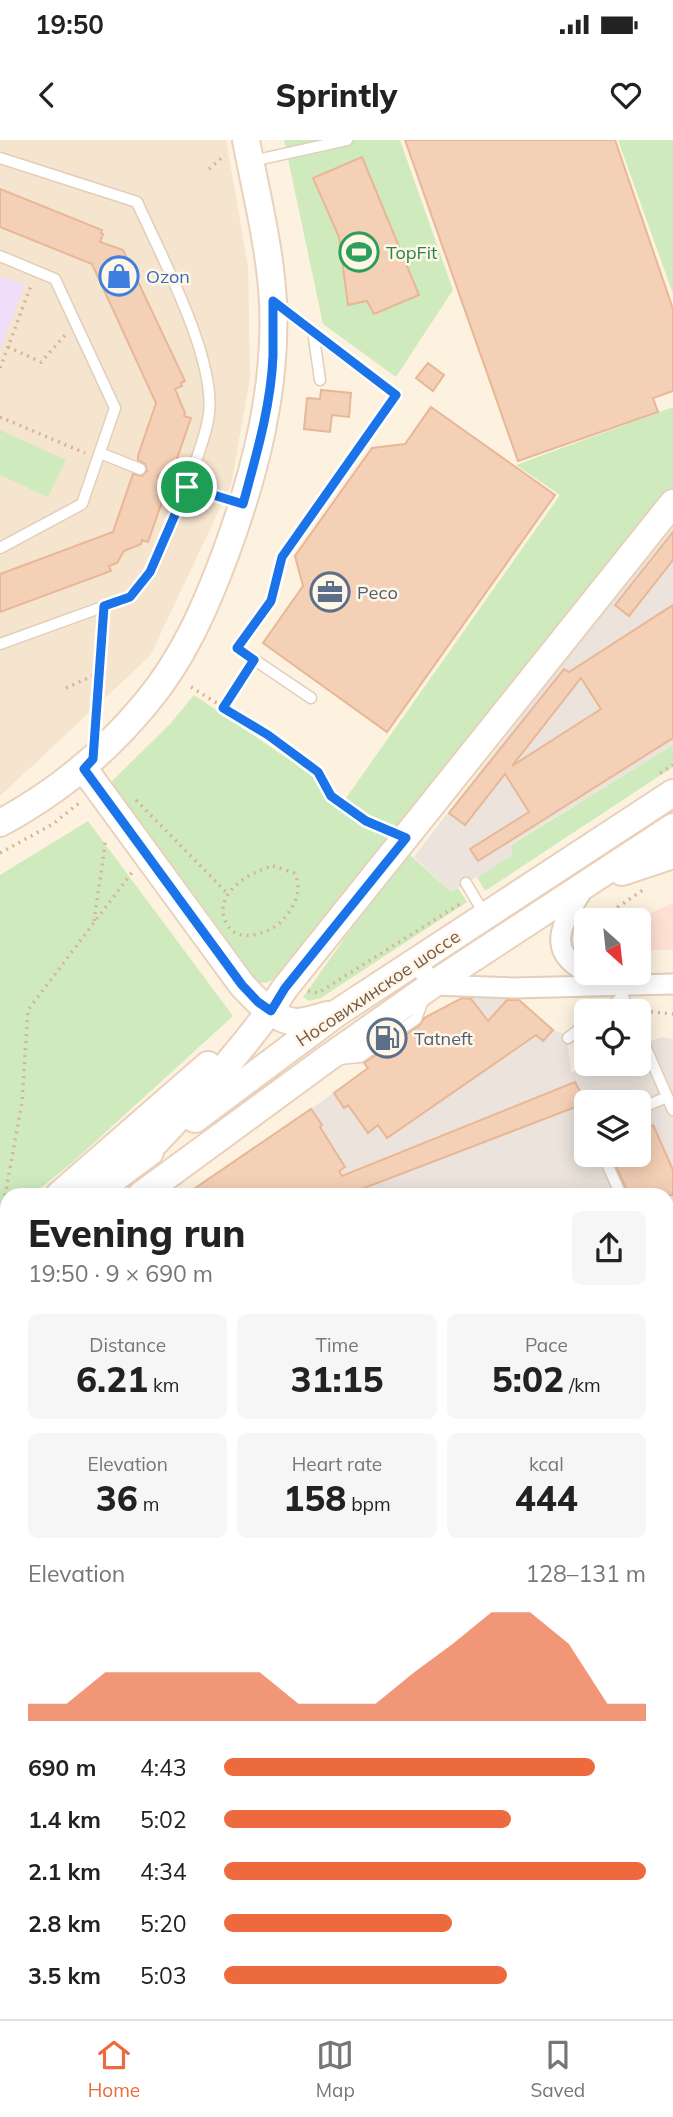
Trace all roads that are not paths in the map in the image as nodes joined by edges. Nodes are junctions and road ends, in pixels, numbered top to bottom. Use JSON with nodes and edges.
{"nodes":[{"id":1,"x":347,"y":140,"type":"edge"},
{"id":2,"x":240,"y":150,"type":"edge"},
{"id":3,"x":0,"y":158,"type":"edge"},
{"id":4,"x":0,"y":256,"type":"edge"},
{"id":5,"x":273,"y":301,"type":"junction"},
{"id":6,"x":313,"y":331,"type":"junction"},
{"id":7,"x":320,"y":380,"type":"dead end"},
{"id":8,"x":99,"y":456,"type":"junction"},
{"id":9,"x":140,"y":469,"type":"dead end"},
{"id":10,"x":165,"y":478,"type":"dead end"},
{"id":11,"x":187,"y":487,"type":"junction"},
{"id":12,"x":673,"y":503,"type":"edge"},
{"id":13,"x":243,"y":504,"type":"junction"},
{"id":14,"x":0,"y":548,"type":"edge"},
{"id":15,"x":0,"y":644,"type":"edge"},
{"id":16,"x":311,"y":698,"type":"dead end"},
{"id":17,"x":88,"y":764,"type":"junction"},
{"id":18,"x":673,"y":793,"type":"edge"},
{"id":19,"x":0,"y":823,"type":"edge"},
{"id":20,"x":673,"y":827,"type":"edge"},
{"id":21,"x":673,"y":855,"type":"edge"},
{"id":22,"x":466,"y":883,"type":"dead end"},
{"id":23,"x":587,"y":884,"type":"junction"},
{"id":24,"x":485,"y":915,"type":"junction"},
{"id":25,"x":417,"y":961,"type":"junction"},
{"id":26,"x":574,"y":965,"type":"edge"},
{"id":27,"x":673,"y":984,"type":"edge"},
{"id":28,"x":611,"y":985,"type":"edge"},
{"id":29,"x":430,"y":986,"type":"junction"},
{"id":30,"x":618,"y":989,"type":"junction"},
{"id":31,"x":612,"y":999,"type":"edge"},
{"id":32,"x":623,"y":999,"type":"edge"},
{"id":33,"x":271,"y":1011,"type":"junction"},
{"id":34,"x":337,"y":1013,"type":"junction"},
{"id":35,"x":574,"y":1033,"type":"edge"},
{"id":36,"x":568,"y":1038,"type":"dead end"},
{"id":37,"x":651,"y":1060,"type":"edge"},
{"id":38,"x":667,"y":1097,"type":"junction"},
{"id":39,"x":651,"y":1104,"type":"edge"},
{"id":40,"x":673,"y":1110,"type":"edge"},
{"id":41,"x":137,"y":1162,"type":"junction"},
{"id":42,"x":608,"y":1167,"type":"edge"},
{"id":43,"x":67,"y":1188,"type":"edge"},
{"id":44,"x":102,"y":1188,"type":"edge"},
{"id":45,"x":151,"y":1188,"type":"edge"},
{"id":46,"x":618,"y":1188,"type":"edge"}],
"edges":[{"from":1,"to":2,"type":"lane"},
{"from":2,"to":5,"type":"main road"},
{"from":3,"to":11,"type":"lane"},
{"from":4,"to":8,"type":"lane"},
{"from":5,"to":6,"type":"lane"},
{"from":5,"to":13,"type":"main road"},
{"from":6,"to":7,"type":"lane"},
{"from":6,"to":16,"type":"lane"},
{"from":8,"to":9,"type":"lane"},
{"from":8,"to":14,"type":"lane"},
{"from":10,"to":11,"type":"lane"},
{"from":11,"to":13,"type":"lane"},
{"from":11,"to":15,"type":"lane"},
{"from":12,"to":33,"type":"main road"},
{"from":13,"to":17,"type":"main road"},
{"from":17,"to":19,"type":"main road"},
{"from":17,"to":33,"type":"main road"},
{"from":18,"to":24,"type":"main road","name":"Носовихинское шоссе"},
{"from":20,"to":23,"type":"main road","name":"Носовихинское шоссе"},
{"from":21,"to":23,"type":"main road"},
{"from":22,"to":24,"type":"lane"},
{"from":23,"to":26,"type":"street"},
{"from":23,"to":29,"type":"main road","name":"Носовихинское шоссе"},
{"from":24,"to":25,"type":"main road","name":"Носовихинское шоссе"},
{"from":25,"to":29,"type":"street"},
{"from":25,"to":34,"type":"main road","name":"Носовихинское шоссе"},
{"from":27,"to":30,"type":"street"},
{"from":28,"to":30,"type":"street"},
{"from":29,"to":30,"type":"street"},
{"from":29,"to":45,"type":"main road","name":"Носовихинское шоссе"},
{"from":30,"to":31,"type":"lane"},
{"from":30,"to":32,"type":"lane"},
{"from":33,"to":34,"type":"main road"},
{"from":33,"to":41,"type":"main road"},
{"from":33,"to":43,"type":"main road"},
{"from":34,"to":41,"type":"main road","name":"Носовихинское шоссе"},
{"from":35,"to":36,"type":"lane"},
{"from":37,"to":38,"type":"lane"},
{"from":38,"to":39,"type":"lane"},
{"from":38,"to":40,"type":"lane"},
{"from":41,"to":44,"type":"main road","name":"Носовихинское шоссе"},
{"from":42,"to":46,"type":"lane"}]}
